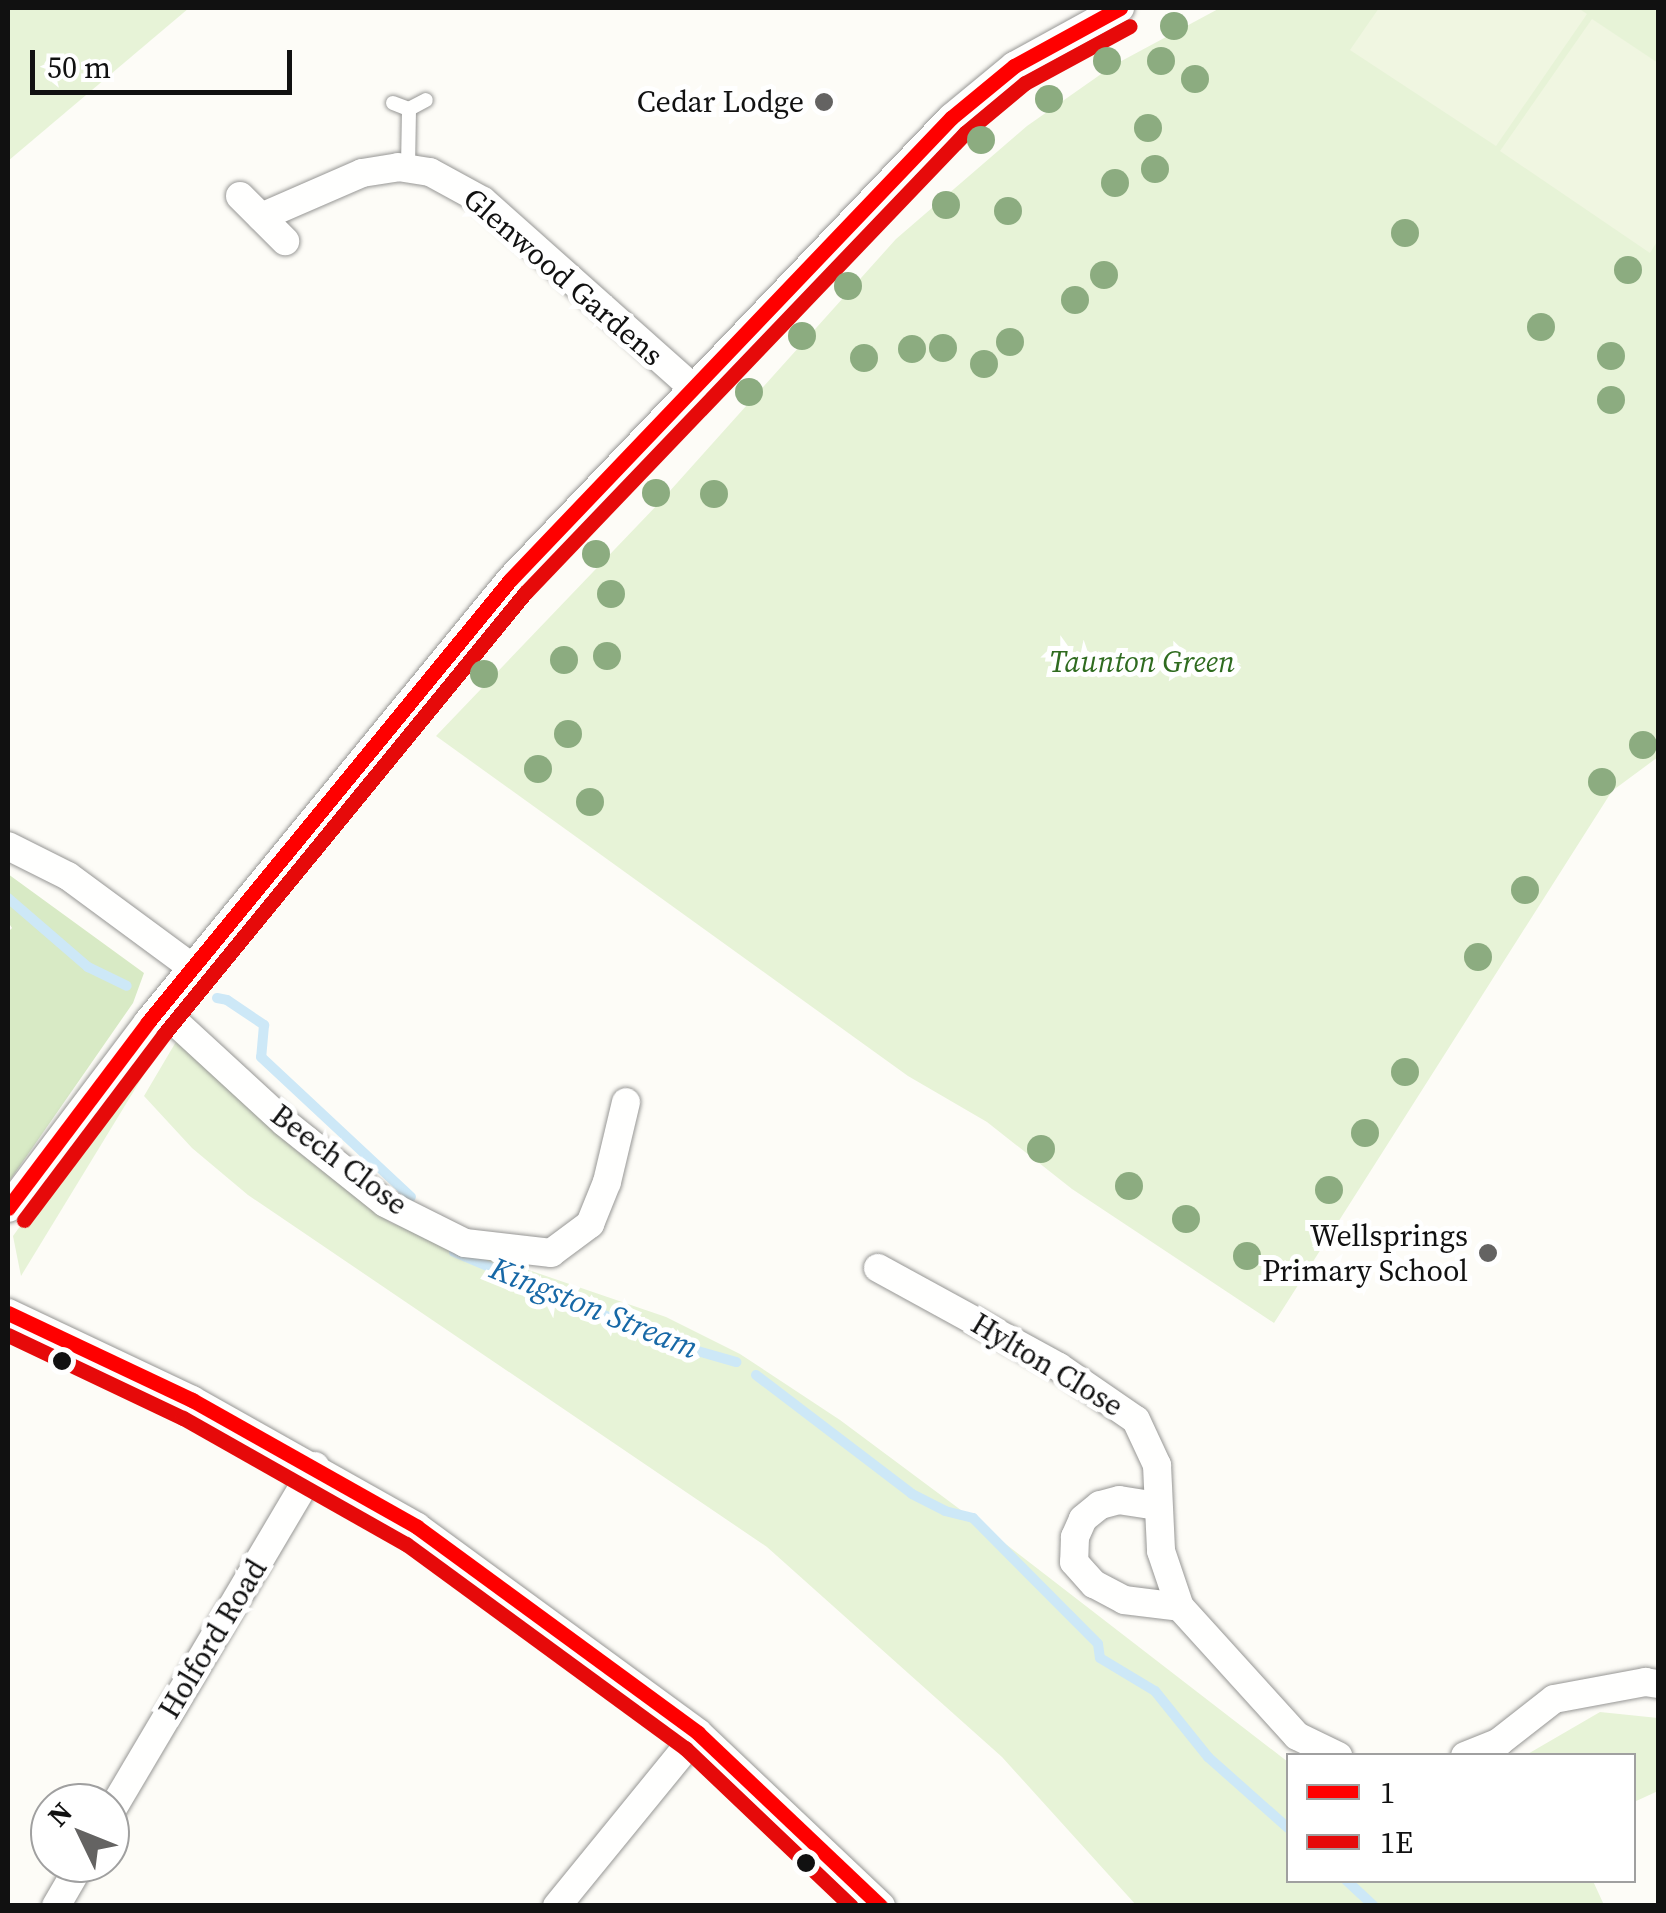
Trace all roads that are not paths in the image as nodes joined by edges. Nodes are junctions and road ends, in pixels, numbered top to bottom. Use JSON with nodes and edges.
{"nodes":[{"id":1,"x":1120,"y":8,"type":"edge"},
{"id":2,"x":426,"y":100,"type":"dead end"},
{"id":3,"x":393,"y":103,"type":"dead end"},
{"id":4,"x":409,"y":109,"type":"junction"},
{"id":5,"x":408,"y":167,"type":"junction"},
{"id":6,"x":240,"y":196,"type":"dead end"},
{"id":7,"x":260,"y":216,"type":"junction"},
{"id":8,"x":285,"y":241,"type":"dead end"},
{"id":9,"x":692,"y":387,"type":"junction"},
{"id":10,"x":8,"y":846,"type":"edge"},
{"id":11,"x":193,"y":968,"type":"junction"},
{"id":12,"x":160,"y":1008,"type":"junction"},
{"id":13,"x":626,"y":1102,"type":"dead end"},
{"id":14,"x":8,"y":1208,"type":"edge"},
{"id":15,"x":878,"y":1268,"type":"dead end"},
{"id":16,"x":8,"y":1313,"type":"edge"},
{"id":17,"x":315,"y":1466,"type":"junction"},
{"id":18,"x":1157,"y":1506,"type":"junction"},
{"id":19,"x":1180,"y":1608,"type":"junction"},
{"id":20,"x":1658,"y":1684,"type":"edge"},
{"id":21,"x":698,"y":1734,"type":"junction"},
{"id":22,"x":1332,"y":1753,"type":"edge"},
{"id":23,"x":1472,"y":1753,"type":"edge"},
{"id":24,"x":128,"y":1783,"type":"edge"},
{"id":25,"x":69,"y":1883,"type":"edge"},
{"id":26,"x":56,"y":1906,"type":"edge"},
{"id":27,"x":557,"y":1906,"type":"edge"},
{"id":28,"x":881,"y":1906,"type":"edge"}],
"edges":[{"from":1,"to":9,"type":"street"},
{"from":2,"to":4,"type":"lane"},
{"from":3,"to":4,"type":"lane"},
{"from":4,"to":5,"type":"lane"},
{"from":5,"to":7,"type":"street"},
{"from":5,"to":9,"type":"street","name":"Glenwood Gardens"},
{"from":6,"to":7,"type":"street"},
{"from":7,"to":8,"type":"street"},
{"from":9,"to":11,"type":"street"},
{"from":10,"to":11,"type":"street"},
{"from":11,"to":12,"type":"street"},
{"from":12,"to":13,"type":"street","name":"Beech Close"},
{"from":12,"to":14,"type":"street"},
{"from":15,"to":18,"type":"street","name":"Hylton Close"},
{"from":16,"to":17,"type":"street"},
{"from":17,"to":21,"type":"street"},
{"from":17,"to":24,"type":"street","name":"Holford Road"},
{"from":18,"to":19,"type":"street","name":"Hylton Close"},
{"from":18,"to":19,"type":"street"},
{"from":19,"to":22,"type":"street","name":"Hylton Close"},
{"from":20,"to":23,"type":"street"},
{"from":21,"to":27,"type":"street"},
{"from":21,"to":28,"type":"street"},
{"from":25,"to":26,"type":"street"}]}
